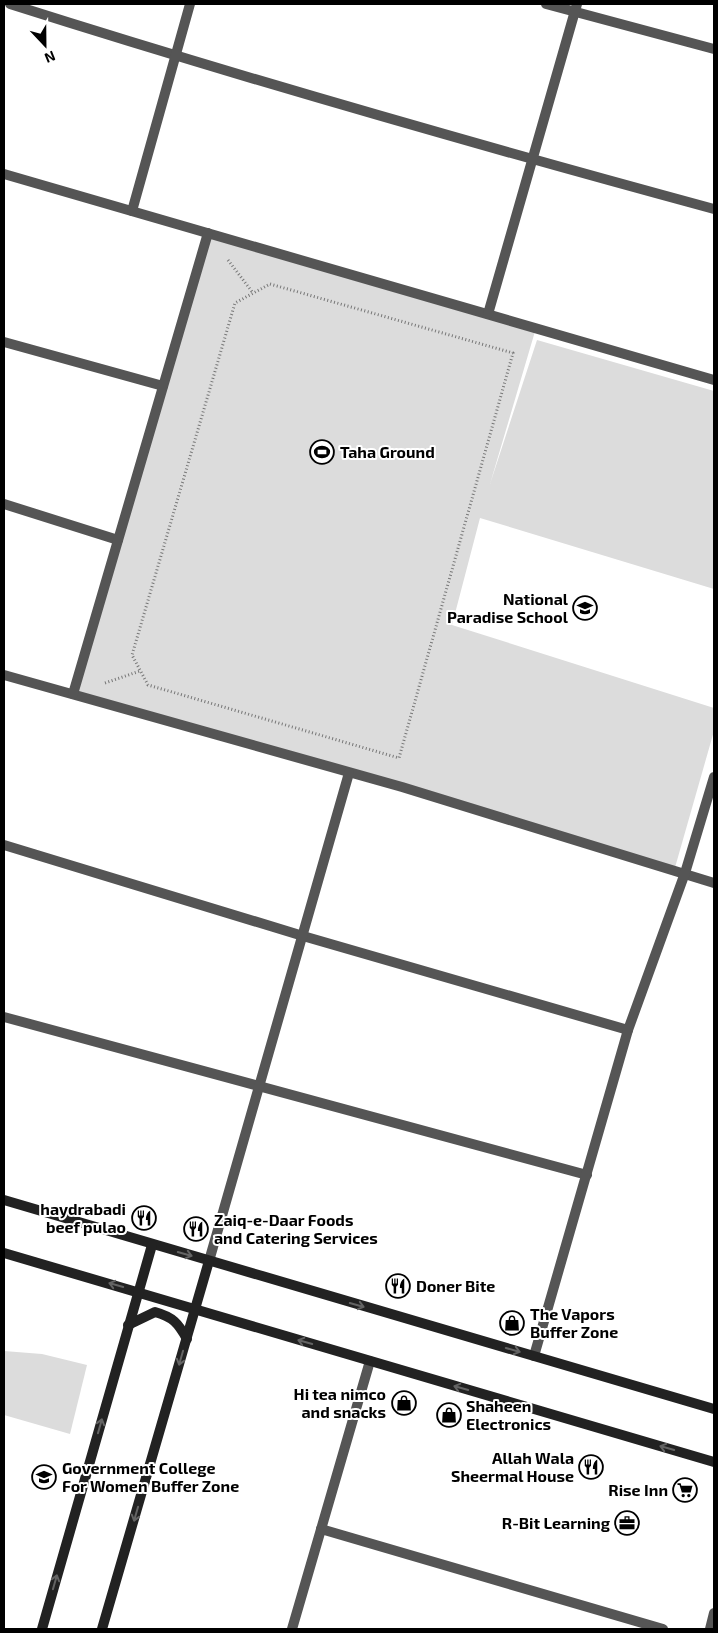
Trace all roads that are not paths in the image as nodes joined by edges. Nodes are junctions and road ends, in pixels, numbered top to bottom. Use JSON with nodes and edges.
{"nodes":[{"id":1,"x":10,"y":4,"type":"edge"},
{"id":2,"x":190,"y":4,"type":"edge"},
{"id":3,"x":546,"y":4,"type":"edge"},
{"id":4,"x":576,"y":8,"type":"edge"},
{"id":5,"x":714,"y":49,"type":"edge"},
{"id":6,"x":175,"y":56,"type":"junction"},
{"id":7,"x":532,"y":159,"type":"junction"},
{"id":8,"x":4,"y":174,"type":"edge"},
{"id":9,"x":714,"y":209,"type":"edge"},
{"id":10,"x":132,"y":211,"type":"junction"},
{"id":11,"x":208,"y":233,"type":"junction"},
{"id":12,"x":488,"y":314,"type":"junction"},
{"id":13,"x":4,"y":342,"type":"edge"},
{"id":14,"x":714,"y":380,"type":"edge"},
{"id":15,"x":163,"y":386,"type":"junction"},
{"id":16,"x":4,"y":504,"type":"edge"},
{"id":17,"x":118,"y":540,"type":"junction"},
{"id":18,"x":4,"y":675,"type":"edge"},
{"id":19,"x":73,"y":694,"type":"junction"},
{"id":20,"x":349,"y":773,"type":"junction"},
{"id":21,"x":714,"y":777,"type":"edge"},
{"id":22,"x":4,"y":845,"type":"edge"},
{"id":23,"x":685,"y":873,"type":"junction"},
{"id":24,"x":714,"y":883,"type":"edge"},
{"id":25,"x":303,"y":936,"type":"junction"},
{"id":26,"x":4,"y":1017,"type":"edge"},
{"id":27,"x":628,"y":1030,"type":"junction"},
{"id":28,"x":260,"y":1085,"type":"junction"},
{"id":29,"x":587,"y":1175,"type":"junction"},
{"id":30,"x":4,"y":1200,"type":"edge"},
{"id":31,"x":152,"y":1244,"type":"junction"},
{"id":32,"x":4,"y":1253,"type":"edge"},
{"id":33,"x":209,"y":1261,"type":"junction"},
{"id":34,"x":137,"y":1291,"type":"junction"},
{"id":35,"x":196,"y":1310,"type":"junction"},
{"id":36,"x":128,"y":1325,"type":"junction"},
{"id":37,"x":187,"y":1339,"type":"junction"},
{"id":38,"x":534,"y":1356,"type":"junction"},
{"id":39,"x":370,"y":1361,"type":"junction"},
{"id":40,"x":714,"y":1409,"type":"edge"},
{"id":41,"x":714,"y":1462,"type":"edge"},
{"id":42,"x":321,"y":1529,"type":"junction"},
{"id":43,"x":714,"y":1613,"type":"edge"},
{"id":44,"x":42,"y":1629,"type":"edge"},
{"id":45,"x":102,"y":1629,"type":"edge"},
{"id":46,"x":292,"y":1629,"type":"edge"},
{"id":47,"x":663,"y":1629,"type":"edge"},
{"id":48,"x":710,"y":1629,"type":"edge"}],
"edges":[{"from":1,"to":6,"type":"street"},
{"from":2,"to":6,"type":"street"},
{"from":3,"to":4,"type":"street"},
{"from":4,"to":5,"type":"street"},
{"from":4,"to":7,"type":"street"},
{"from":6,"to":7,"type":"street"},
{"from":6,"to":10,"type":"street"},
{"from":7,"to":9,"type":"street"},
{"from":7,"to":12,"type":"street"},
{"from":8,"to":10,"type":"street"},
{"from":10,"to":11,"type":"street"},
{"from":11,"to":12,"type":"street"},
{"from":11,"to":15,"type":"street"},
{"from":12,"to":14,"type":"street"},
{"from":13,"to":15,"type":"street"},
{"from":15,"to":17,"type":"street"},
{"from":16,"to":17,"type":"street"},
{"from":17,"to":19,"type":"street"},
{"from":18,"to":19,"type":"street"},
{"from":19,"to":20,"type":"street"},
{"from":20,"to":23,"type":"street"},
{"from":20,"to":25,"type":"street"},
{"from":21,"to":23,"type":"street"},
{"from":22,"to":25,"type":"street"},
{"from":23,"to":24,"type":"street"},
{"from":23,"to":27,"type":"street"},
{"from":25,"to":27,"type":"street"},
{"from":25,"to":28,"type":"street"},
{"from":26,"to":28,"type":"street"},
{"from":27,"to":29,"type":"street"},
{"from":28,"to":29,"type":"street"},
{"from":28,"to":33,"type":"street"},
{"from":29,"to":38,"type":"street"},
{"from":30,"to":31,"type":"main road"},
{"from":31,"to":33,"type":"main road","one_way":true},
{"from":31,"to":34,"type":"main road"},
{"from":34,"to":32,"type":"main road","one_way":true},
{"from":33,"to":35,"type":"main road"},
{"from":33,"to":38,"type":"main road","one_way":true},
{"from":34,"to":35,"type":"main road"},
{"from":34,"to":36,"type":"main road"},
{"from":35,"to":37,"type":"main road"},
{"from":39,"to":35,"type":"main road","one_way":true},
{"from":36,"to":37,"type":"main road"},
{"from":44,"to":36,"type":"main road","one_way":true},
{"from":37,"to":45,"type":"main road","one_way":true},
{"from":38,"to":40,"type":"main road"},
{"from":41,"to":39,"type":"main road","one_way":true},
{"from":39,"to":42,"type":"street"},
{"from":42,"to":46,"type":"street"},
{"from":42,"to":47,"type":"street"},
{"from":43,"to":48,"type":"street"}]}
